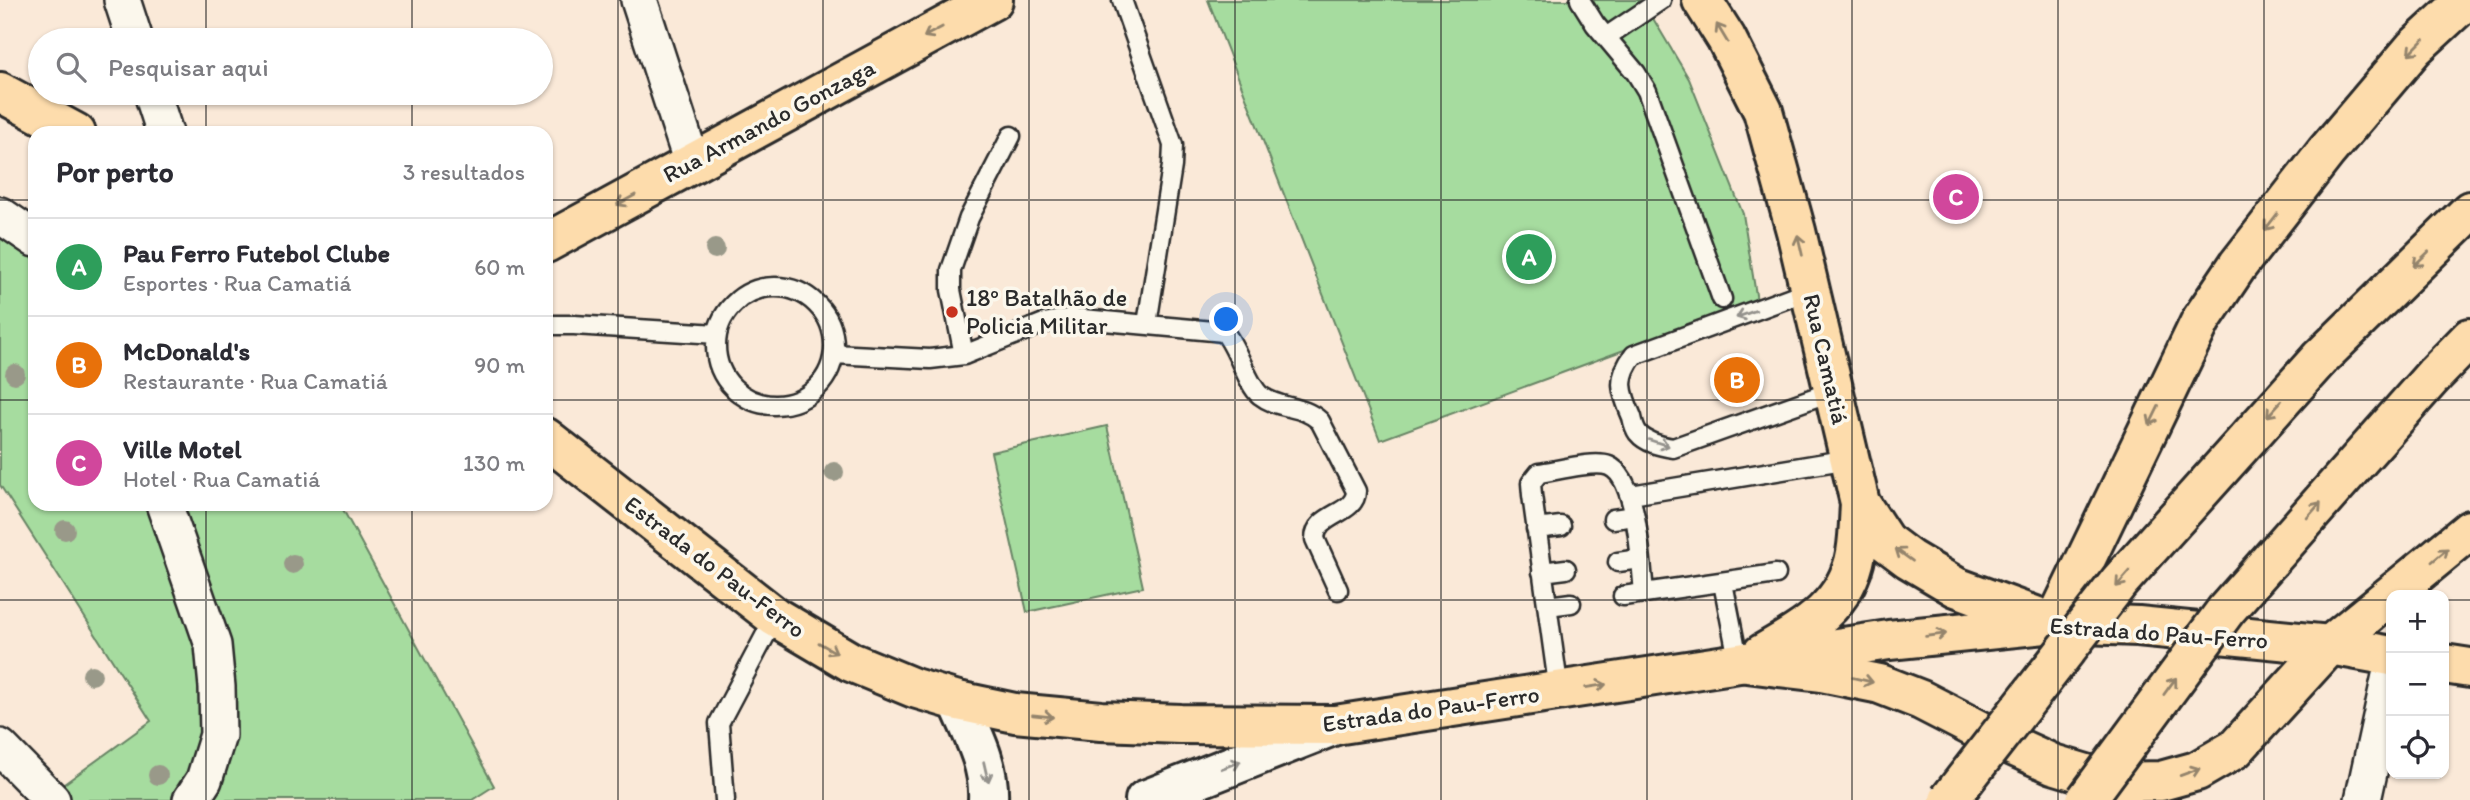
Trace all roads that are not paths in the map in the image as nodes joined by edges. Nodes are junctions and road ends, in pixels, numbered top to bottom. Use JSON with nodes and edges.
{"nodes":[{"id":1,"x":122,"y":0,"type":"edge"},
{"id":2,"x":639,"y":0,"type":"edge"},
{"id":3,"x":993,"y":0,"type":"edge"},
{"id":4,"x":1122,"y":0,"type":"edge"},
{"id":5,"x":1580,"y":0,"type":"edge"},
{"id":6,"x":1661,"y":0,"type":"edge"},
{"id":7,"x":1702,"y":0,"type":"edge"},
{"id":8,"x":2466,"y":0,"type":"edge"},
{"id":9,"x":131,"y":28,"type":"edge"},
{"id":10,"x":1606,"y":37,"type":"junction"},
{"id":11,"x":0,"y":92,"type":"edge"},
{"id":12,"x":156,"y":105,"type":"edge"},
{"id":13,"x":63,"y":126,"type":"edge"},
{"id":14,"x":162,"y":126,"type":"edge"},
{"id":15,"x":1011,"y":136,"type":"dead end"},
{"id":16,"x":692,"y":163,"type":"junction"},
{"id":17,"x":2470,"y":211,"type":"edge"},
{"id":18,"x":0,"y":215,"type":"edge"},
{"id":19,"x":28,"y":234,"type":"edge"},
{"id":20,"x":553,"y":242,"type":"edge"},
{"id":21,"x":1810,"y":290,"type":"junction"},
{"id":22,"x":1721,"y":299,"type":"dead end"},
{"id":23,"x":1147,"y":324,"type":"junction"},
{"id":24,"x":553,"y":326,"type":"edge"},
{"id":25,"x":716,"y":334,"type":"junction"},
{"id":26,"x":2470,"y":338,"type":"edge"},
{"id":27,"x":834,"y":354,"type":"junction"},
{"id":28,"x":964,"y":355,"type":"junction"},
{"id":29,"x":1833,"y":391,"type":"junction"},
{"id":30,"x":553,"y":440,"type":"edge"},
{"id":31,"x":1849,"y":459,"type":"junction"},
{"id":32,"x":1631,"y":495,"type":"junction"},
{"id":33,"x":1860,"y":503,"type":"junction"},
{"id":34,"x":166,"y":511,"type":"edge"},
{"id":35,"x":1635,"y":516,"type":"junction"},
{"id":36,"x":1613,"y":519,"type":"dead end"},
{"id":37,"x":1561,"y":526,"type":"dead end"},
{"id":38,"x":1536,"y":529,"type":"junction"},
{"id":39,"x":2470,"y":530,"type":"edge"},
{"id":40,"x":1640,"y":559,"type":"junction"},
{"id":41,"x":1618,"y":562,"type":"dead end"},
{"id":42,"x":1566,"y":569,"type":"dead end"},
{"id":43,"x":1542,"y":572,"type":"junction"},
{"id":44,"x":1776,"y":574,"type":"dead end"},
{"id":45,"x":1723,"y":583,"type":"junction"},
{"id":46,"x":1338,"y":590,"type":"dead end"},
{"id":47,"x":1644,"y":593,"type":"junction"},
{"id":48,"x":1623,"y":596,"type":"dead end"},
{"id":49,"x":1571,"y":603,"type":"dead end"},
{"id":50,"x":1548,"y":606,"type":"junction"},
{"id":51,"x":775,"y":617,"type":"junction"},
{"id":52,"x":2055,"y":623,"type":"junction"},
{"id":53,"x":2330,"y":645,"type":"junction"},
{"id":54,"x":2386,"y":655,"type":"edge"},
{"id":55,"x":1743,"y":663,"type":"junction"},
{"id":56,"x":2449,"y":665,"type":"edge"},
{"id":57,"x":2470,"y":668,"type":"edge"},
{"id":58,"x":1559,"y":692,"type":"junction"},
{"id":59,"x":2386,"y":694,"type":"edge"},
{"id":60,"x":958,"y":701,"type":"junction"},
{"id":61,"x":1335,"y":725,"type":"junction"},
{"id":62,"x":2,"y":753,"type":"edge"},
{"id":63,"x":1185,"y":792,"type":"edge"},
{"id":64,"x":52,"y":800,"type":"edge"},
{"id":65,"x":191,"y":800,"type":"edge"},
{"id":66,"x":725,"y":800,"type":"edge"},
{"id":67,"x":988,"y":800,"type":"edge"},
{"id":68,"x":1146,"y":800,"type":"edge"},
{"id":69,"x":1949,"y":800,"type":"edge"},
{"id":70,"x":2086,"y":800,"type":"edge"},
{"id":71,"x":2363,"y":800,"type":"edge"}],
"edges":[{"from":1,"to":9,"type":"street"},
{"from":2,"to":16,"type":"street"},
{"from":3,"to":16,"type":"main road","name":"Rua Armando Gonzaga","one_way":true},
{"from":4,"to":23,"type":"lane"},
{"from":5,"to":10,"type":"lane"},
{"from":6,"to":10,"type":"lane"},
{"from":21,"to":7,"type":"main road","name":"Rua Camatiá","one_way":true},
{"from":8,"to":52,"type":"main road","one_way":true},
{"from":10,"to":22,"type":"lane"},
{"from":11,"to":13,"type":"main road"},
{"from":12,"to":14,"type":"street"},
{"from":15,"to":28,"type":"lane"},
{"from":16,"to":20,"type":"main road","name":"Rua Armando Gonzaga","one_way":true},
{"from":17,"to":69,"type":"main road","one_way":true,"bridge":true},
{"from":18,"to":19,"type":"street"},
{"from":21,"to":29,"type":"main road","name":"Rua Camatiá"},
{"from":21,"to":29,"type":"lane","one_way":true},
{"from":23,"to":28,"type":"lane"},
{"from":23,"to":46,"type":"lane"},
{"from":24,"to":25,"type":"lane"},
{"from":25,"to":27,"type":"lane"},
{"from":25,"to":27,"type":"lane"},
{"from":70,"to":26,"type":"main road","one_way":true,"bridge":true},
{"from":27,"to":28,"type":"lane"},
{"from":29,"to":31,"type":"main road","name":"Rua Camatiá"},
{"from":30,"to":51,"type":"main road","name":"Estrada do Pau-Ferro"},
{"from":31,"to":32,"type":"lane"},
{"from":31,"to":33,"type":"main road","name":"Rua Camatiá"},
{"from":32,"to":35,"type":"lane"},
{"from":32,"to":38,"type":"lane"},
{"from":52,"to":33,"type":"main road","name":"Rua Camatiá","one_way":true},
{"from":33,"to":55,"type":"main road"},
{"from":34,"to":65,"type":"street"},
{"from":35,"to":36,"type":"lane"},
{"from":35,"to":40,"type":"lane"},
{"from":37,"to":38,"type":"lane"},
{"from":38,"to":43,"type":"lane"},
{"from":53,"to":39,"type":"main road","one_way":true},
{"from":40,"to":41,"type":"lane"},
{"from":40,"to":47,"type":"lane"},
{"from":42,"to":43,"type":"lane"},
{"from":43,"to":50,"type":"lane"},
{"from":44,"to":45,"type":"lane"},
{"from":45,"to":47,"type":"lane"},
{"from":45,"to":55,"type":"lane"},
{"from":47,"to":48,"type":"lane"},
{"from":49,"to":50,"type":"lane"},
{"from":50,"to":58,"type":"lane"},
{"from":51,"to":60,"type":"main road","name":"Estrada do Pau-Ferro","one_way":true},
{"from":51,"to":66,"type":"lane"},
{"from":52,"to":53,"type":"main road","name":"Estrada do Pau-Ferro"},
{"from":55,"to":52,"type":"main road","name":"Estrada do Pau-Ferro","one_way":true},
{"from":53,"to":54,"type":"main road","name":"Estrada do Pau-Ferro"},
{"from":55,"to":53,"type":"main road","one_way":true},
{"from":58,"to":55,"type":"main road","name":"Estrada do Pau-Ferro","one_way":true},
{"from":56,"to":57,"type":"main road"},
{"from":58,"to":61,"type":"main road","name":"Estrada do Pau-Ferro"},
{"from":59,"to":71,"type":"street"},
{"from":60,"to":61,"type":"main road","name":"Estrada do Pau-Ferro","one_way":true},
{"from":60,"to":67,"type":"street","one_way":true},
{"from":63,"to":61,"type":"street","one_way":true},
{"from":62,"to":64,"type":"street"},
{"from":63,"to":68,"type":"street"}]}
